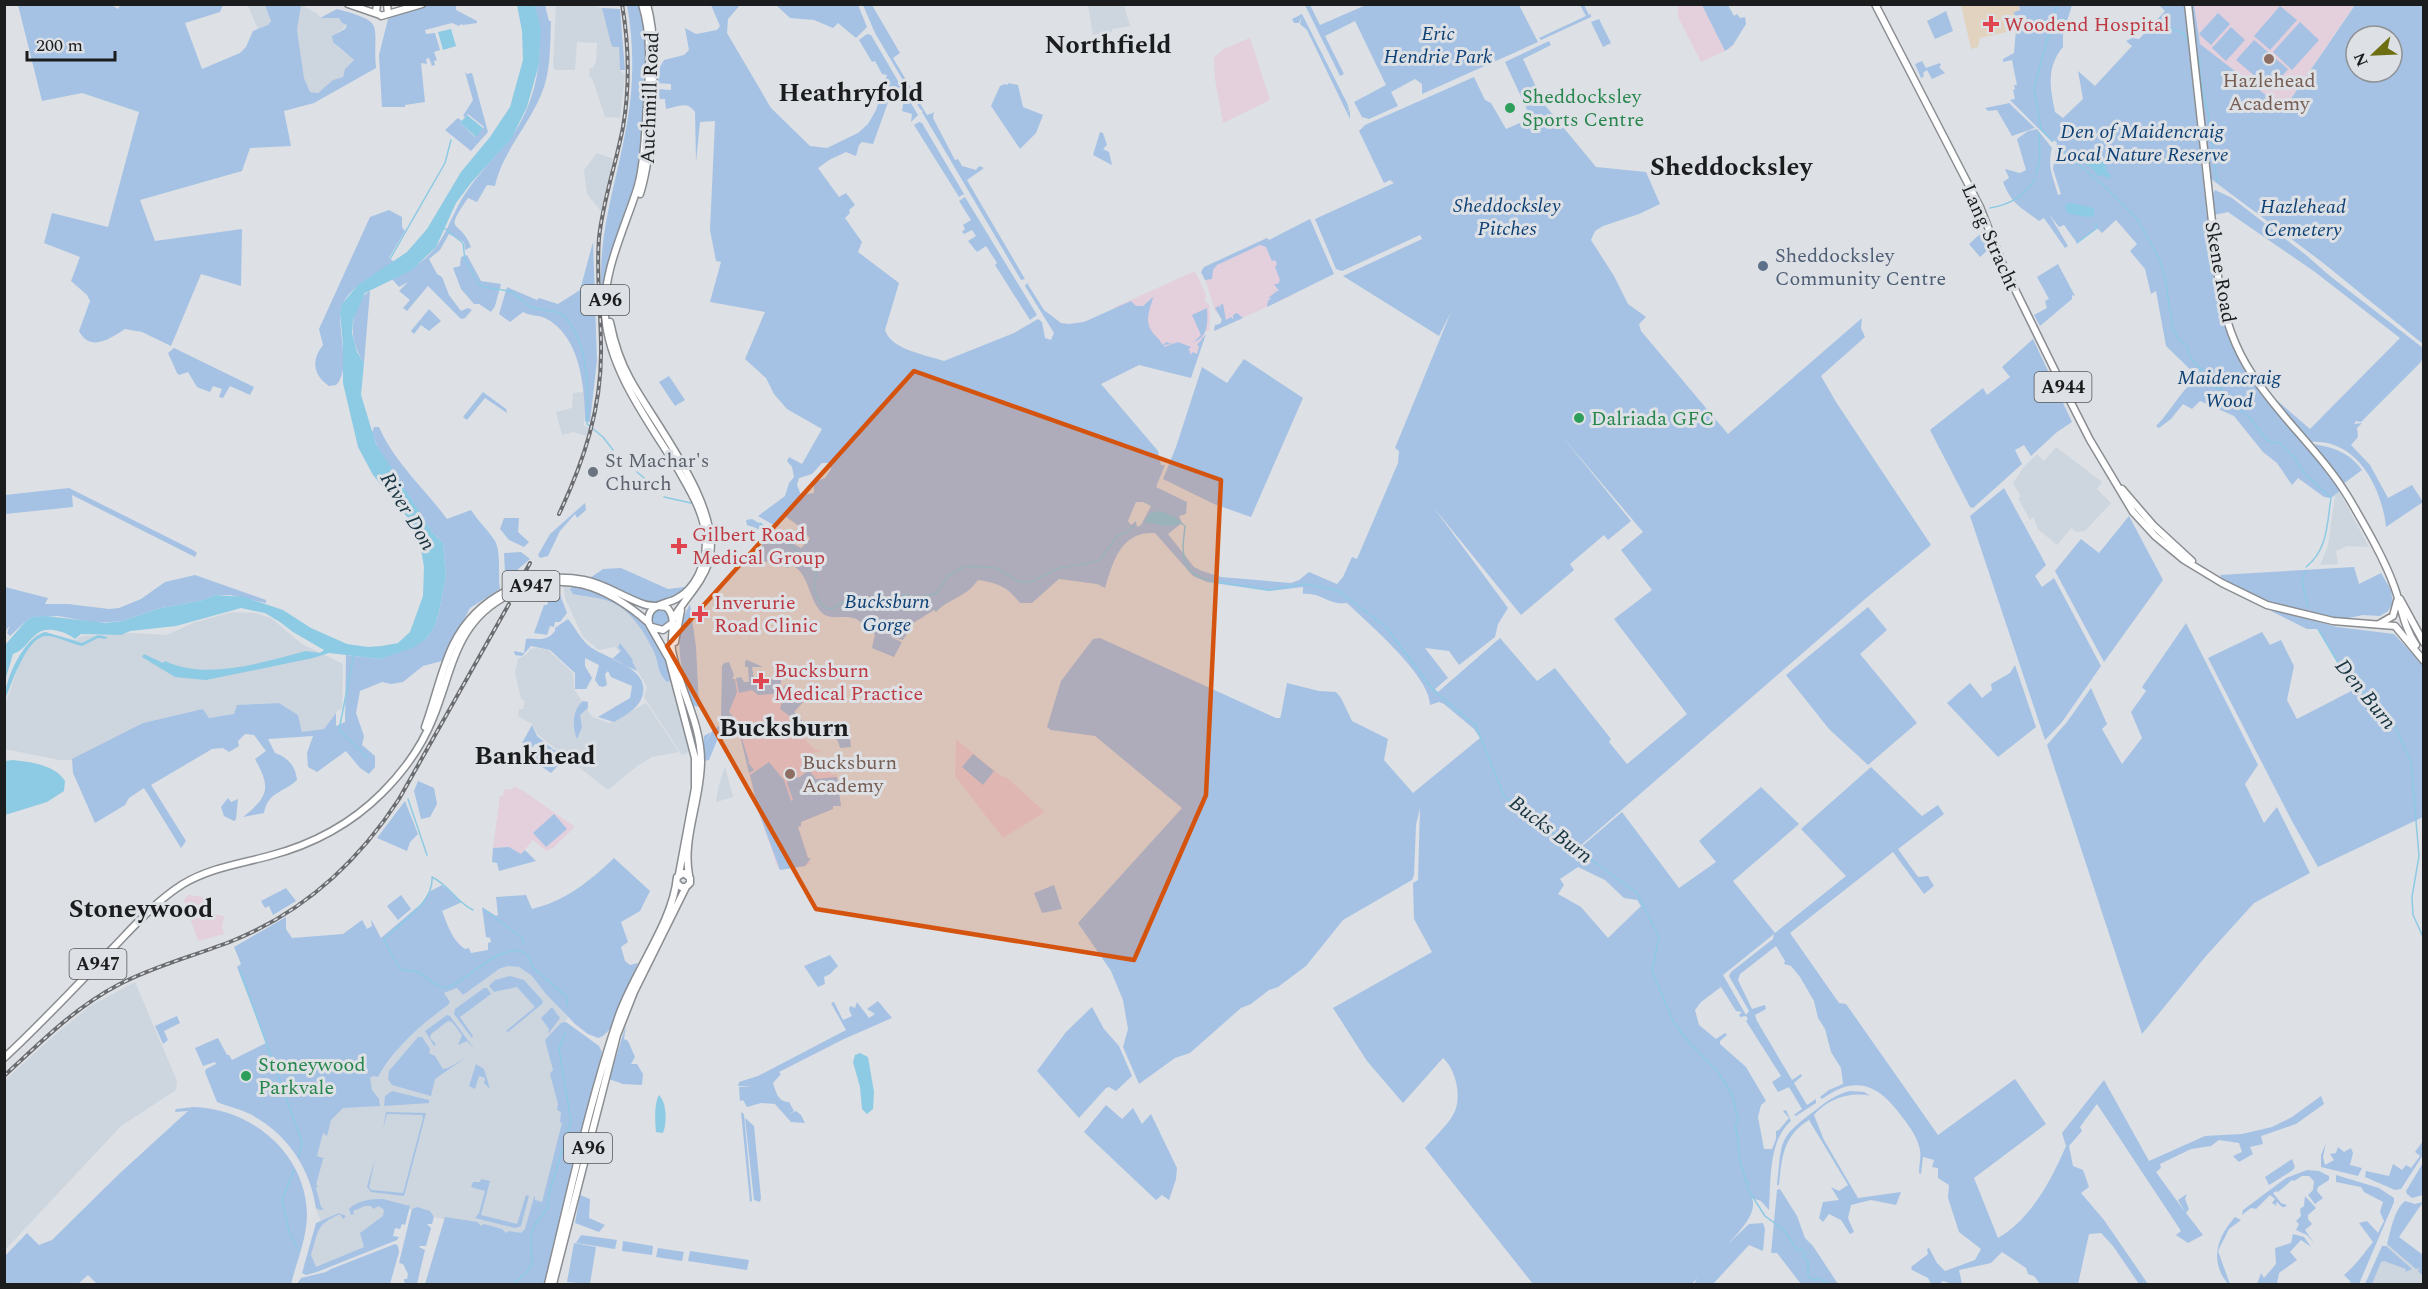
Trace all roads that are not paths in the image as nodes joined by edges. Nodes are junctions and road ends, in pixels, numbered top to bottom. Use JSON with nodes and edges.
{"nodes":[{"id":1,"x":422,"y":4,"type":"edge"},
{"id":2,"x":642,"y":4,"type":"edge"},
{"id":3,"x":647,"y":4,"type":"edge"},
{"id":4,"x":1875,"y":4,"type":"edge"},
{"id":5,"x":2188,"y":4,"type":"edge"},
{"id":6,"x":349,"y":5,"type":"edge"},
{"id":7,"x":376,"y":5,"type":"edge"},
{"id":8,"x":388,"y":5,"type":"edge"},
{"id":9,"x":403,"y":8,"type":"junction"},
{"id":10,"x":388,"y":14,"type":"junction"},
{"id":11,"x":378,"y":15,"type":"junction"},
{"id":12,"x":2394,"y":585,"type":"junction"},
{"id":13,"x":692,"y":592,"type":"junction"},
{"id":14,"x":659,"y":606,"type":"junction"},
{"id":15,"x":2398,"y":617,"type":"junction"},
{"id":16,"x":672,"y":621,"type":"junction"},
{"id":17,"x":2379,"y":624,"type":"junction"},
{"id":18,"x":651,"y":625,"type":"junction"},
{"id":19,"x":2395,"y":626,"type":"junction"},
{"id":20,"x":2424,"y":643,"type":"edge"},
{"id":21,"x":2424,"y":654,"type":"edge"},
{"id":22,"x":2424,"y":661,"type":"edge"},
{"id":23,"x":675,"y":662,"type":"junction"},
{"id":24,"x":420,"y":742,"type":"junction"},
{"id":25,"x":679,"y":874,"type":"junction"},
{"id":26,"x":689,"y":875,"type":"junction"},
{"id":27,"x":677,"y":883,"type":"junction"},
{"id":28,"x":686,"y":887,"type":"junction"},
{"id":29,"x":625,"y":1007,"type":"junction"},
{"id":30,"x":4,"y":1058,"type":"edge"},
{"id":31,"x":548,"y":1284,"type":"edge"},
{"id":32,"x":553,"y":1284,"type":"edge"}],
"edges":[{"from":1,"to":9,"type":"main road"},
{"from":2,"to":14,"type":"main road","name":"Auchmill Road","number":"A96"},
{"from":3,"to":13,"type":"main road","name":"Auchmill Road","number":"A96"},
{"from":4,"to":17,"type":"main road","name":"Lang Stracht","number":"A944"},
{"from":5,"to":12,"type":"main road","name":"Skene Road"},
{"from":6,"to":7,"type":"main road"},
{"from":6,"to":11,"type":"main road"},
{"from":7,"to":11,"type":"main road"},
{"from":8,"to":9,"type":"main road"},
{"from":8,"to":10,"type":"main road"},
{"from":9,"to":10,"type":"main road"},
{"from":10,"to":11,"type":"main road"},
{"from":12,"to":15,"type":"main road","name":"Skene Road"},
{"from":12,"to":20,"type":"main road"},
{"from":13,"to":16,"type":"main road","name":"Auchmill Road","number":"A96"},
{"from":13,"to":23,"type":"main road","number":"A96"},
{"from":14,"to":16,"type":"main road"},
{"from":14,"to":18,"type":"main road"},
{"from":14,"to":24,"type":"main road","number":"A947"},
{"from":15,"to":17,"type":"main road","name":"Lang Stracht","number":"A944"},
{"from":15,"to":19,"type":"main road"},
{"from":15,"to":19,"type":"main road"},
{"from":15,"to":21,"type":"main road"},
{"from":16,"to":18,"type":"main road"},
{"from":16,"to":23,"type":"main road","number":"A96"},
{"from":17,"to":19,"type":"main road","name":"Lang Stracht","number":"A944"},
{"from":18,"to":24,"type":"main road","number":"A947"},
{"from":18,"to":25,"type":"main road","number":"A96"},
{"from":19,"to":22,"type":"main road"},
{"from":23,"to":26,"type":"main road","number":"A96"},
{"from":24,"to":30,"type":"main road","number":"A947"},
{"from":25,"to":26,"type":"main road"},
{"from":25,"to":27,"type":"main road","number":"A96"},
{"from":26,"to":28,"type":"main road","number":"A96"},
{"from":27,"to":28,"type":"main road"},
{"from":27,"to":29,"type":"main road","number":"A96"},
{"from":28,"to":29,"type":"main road","number":"A96"},
{"from":29,"to":31,"type":"main road","number":"A96"},
{"from":29,"to":32,"type":"main road","number":"A96"}]}
